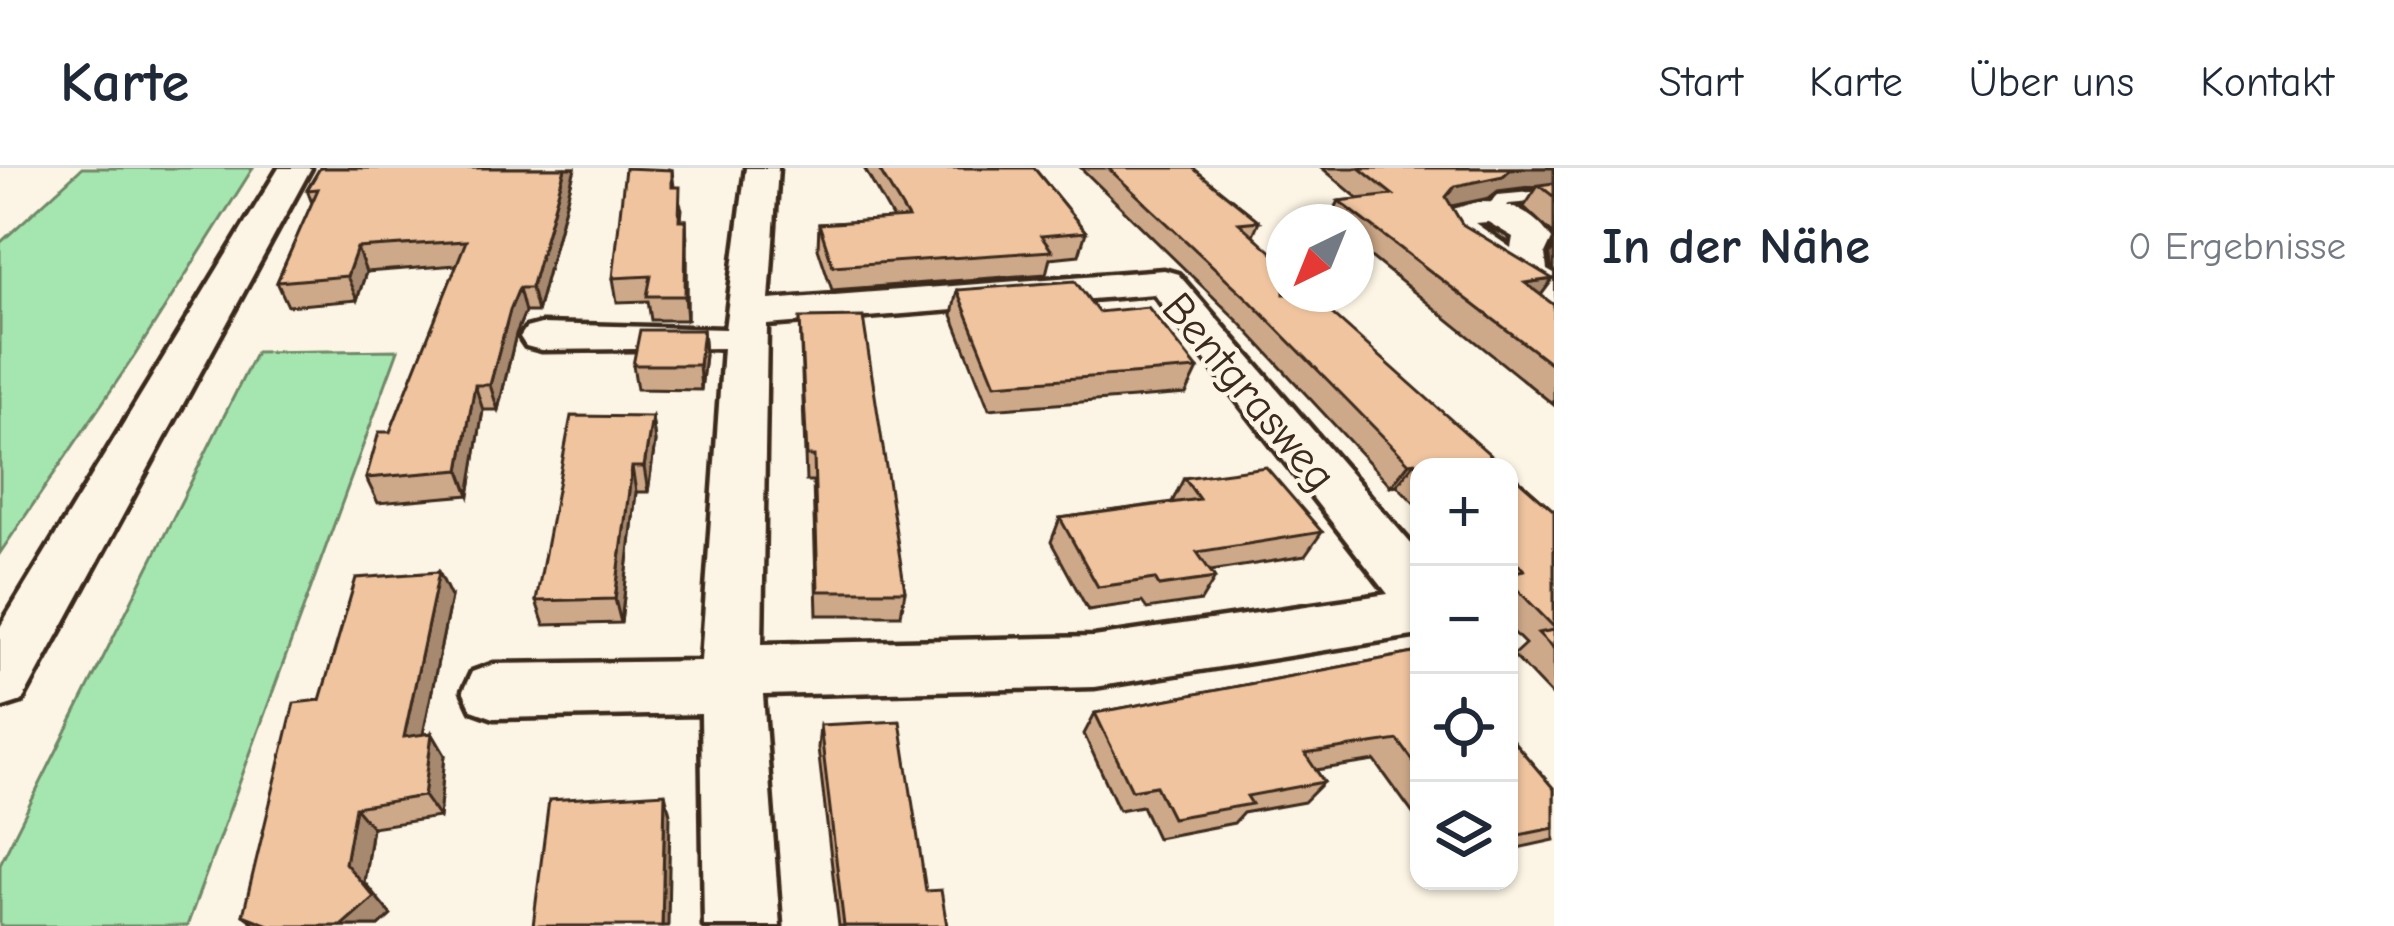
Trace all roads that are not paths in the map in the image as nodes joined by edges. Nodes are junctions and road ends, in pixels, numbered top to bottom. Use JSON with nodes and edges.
{"nodes":[{"id":1,"x":295,"y":168,"type":"edge"},
{"id":2,"x":762,"y":168,"type":"edge"},
{"id":3,"x":1554,"y":195,"type":"edge"},
{"id":4,"x":1492,"y":210,"type":"joint"},
{"id":5,"x":1542,"y":283,"type":"edge"},
{"id":6,"x":748,"y":326,"type":"junction"},
{"id":7,"x":542,"y":337,"type":"dead end"},
{"id":8,"x":1410,"y":581,"type":"edge"},
{"id":9,"x":1410,"y":613,"type":"edge"},
{"id":10,"x":732,"y":678,"type":"junction"},
{"id":11,"x":0,"y":682,"type":"edge"},
{"id":12,"x":494,"y":691,"type":"dead end"},
{"id":13,"x":742,"y":926,"type":"edge"}],
"edges":[{"from":1,"to":11,"type":"street"},
{"from":2,"to":6,"type":"street"},
{"from":3,"to":4,"type":"lane"},
{"from":4,"to":5,"type":"street"},
{"from":6,"to":7,"type":"street"},
{"from":6,"to":8,"type":"street","name":"Bentgrasweg"},
{"from":6,"to":10,"type":"street"},
{"from":9,"to":10,"type":"street"},
{"from":10,"to":12,"type":"street"},
{"from":10,"to":13,"type":"street"}]}
